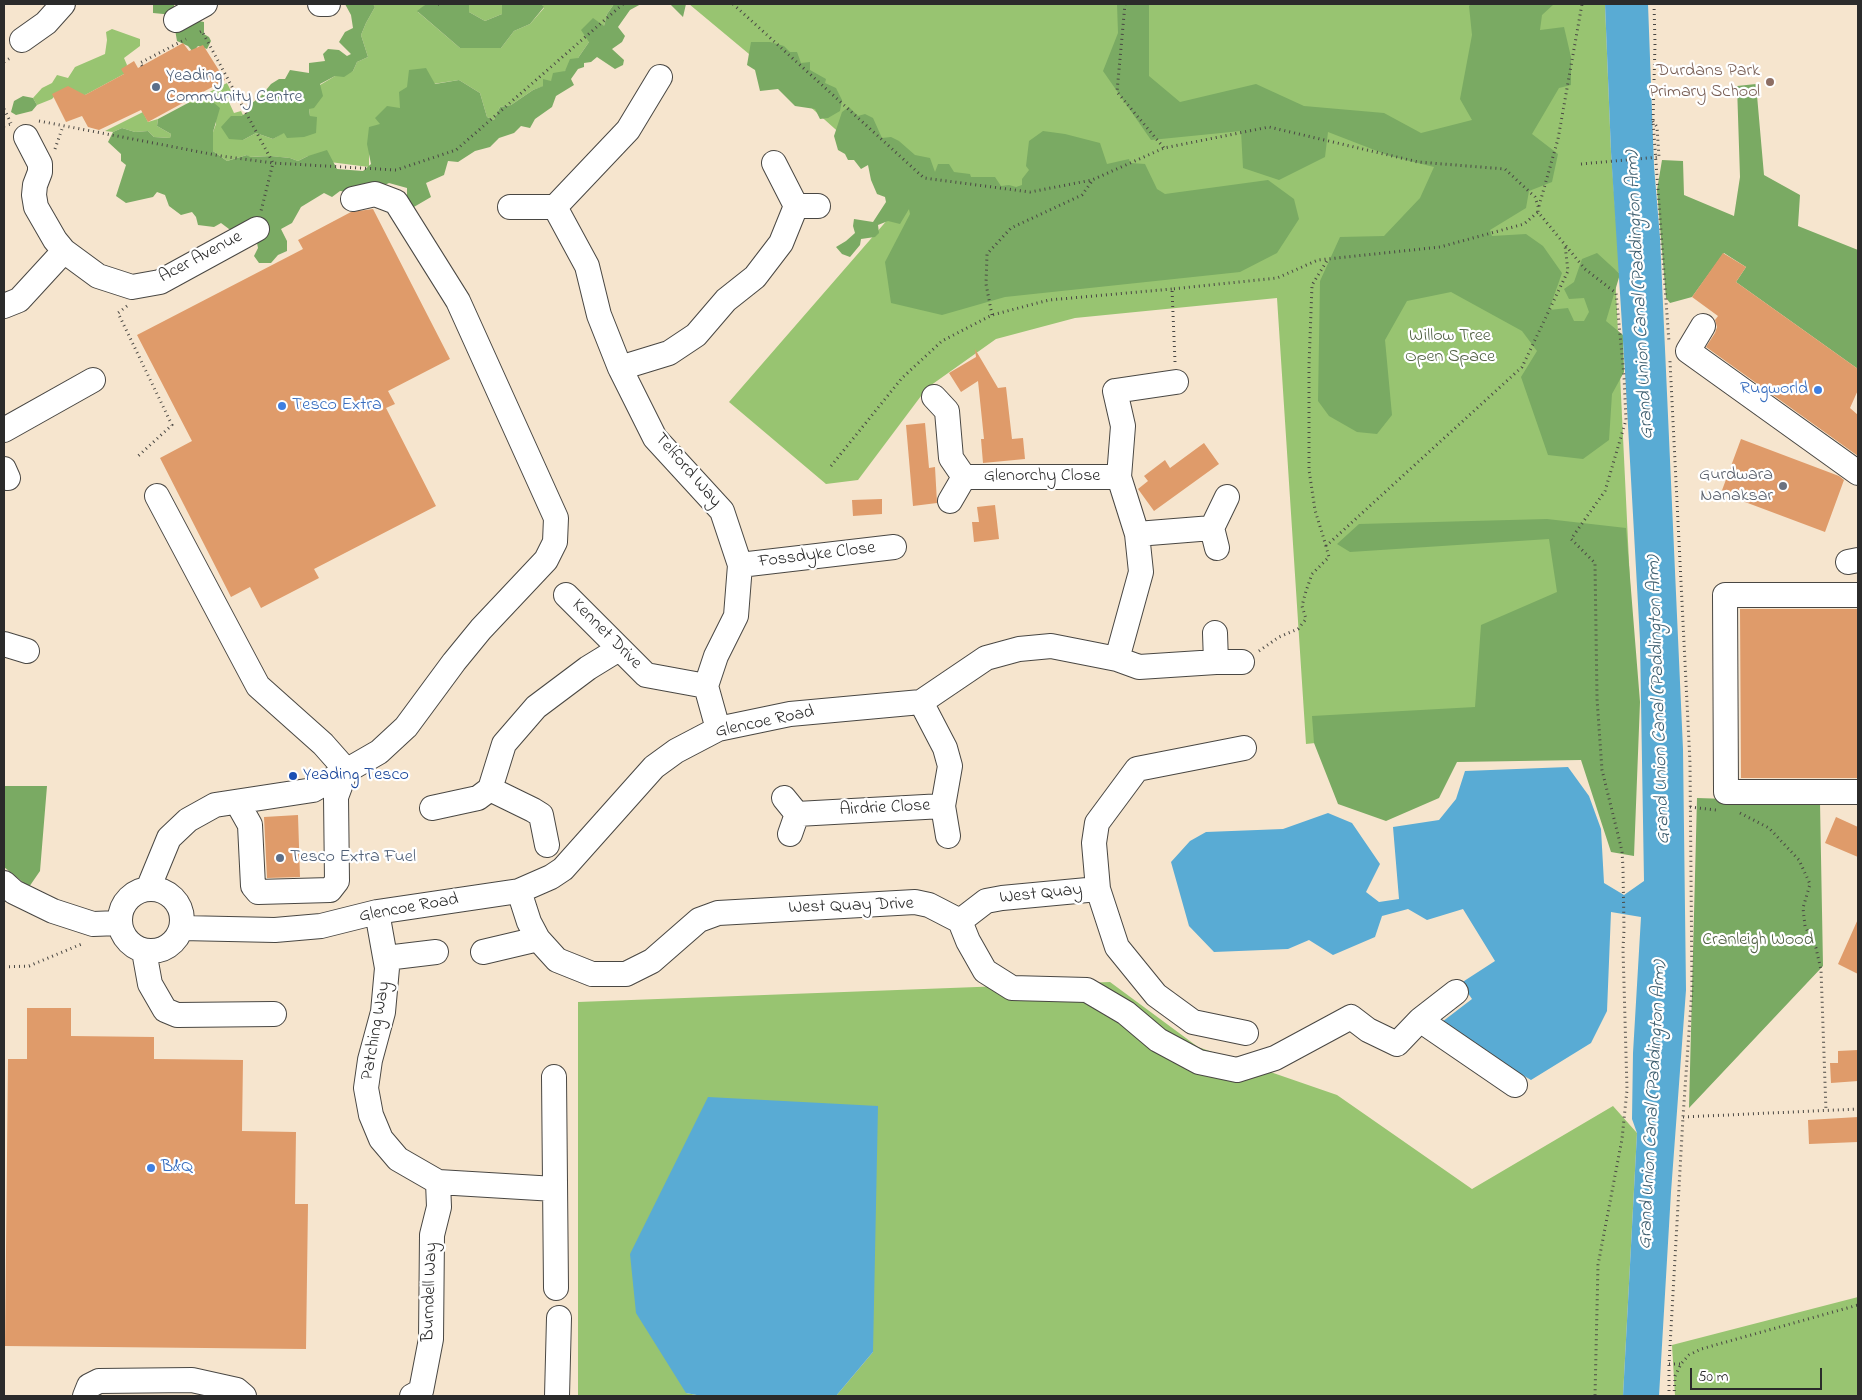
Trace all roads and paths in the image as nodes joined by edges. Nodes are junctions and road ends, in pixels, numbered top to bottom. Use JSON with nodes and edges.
{"nodes":[{"id":1,"x":63,"y":4,"type":"edge"},
{"id":2,"x":205,"y":4,"type":"edge"},
{"id":3,"x":320,"y":4,"type":"edge"},
{"id":4,"x":328,"y":4,"type":"edge"},
{"id":5,"x":623,"y":4,"type":"edge"},
{"id":6,"x":733,"y":4,"type":"edge"},
{"id":7,"x":1125,"y":4,"type":"edge"},
{"id":8,"x":1582,"y":4,"type":"edge"},
{"id":9,"x":1654,"y":4,"type":"edge"},
{"id":10,"x":176,"y":20,"type":"dead end"},
{"id":11,"x":22,"y":40,"type":"dead end"},
{"id":12,"x":142,"y":66,"type":"dead end"},
{"id":13,"x":660,"y":77,"type":"dead end"},
{"id":14,"x":4,"y":109,"type":"edge"},
{"id":15,"x":1653,"y":121,"type":"junction"},
{"id":16,"x":4,"y":126,"type":"edge"},
{"id":17,"x":24,"y":126,"type":"junction"},
{"id":18,"x":1164,"y":148,"type":"junction"},
{"id":19,"x":273,"y":163,"type":"junction"},
{"id":20,"x":774,"y":163,"type":"dead end"},
{"id":21,"x":1581,"y":164,"type":"dead end"},
{"id":22,"x":1092,"y":180,"type":"junction"},
{"id":23,"x":354,"y":199,"type":"dead end"},
{"id":24,"x":510,"y":206,"type":"dead end"},
{"id":25,"x":1538,"y":206,"type":"junction"},
{"id":26,"x":555,"y":207,"type":"junction"},
{"id":27,"x":1538,"y":212,"type":"junction"},
{"id":28,"x":257,"y":229,"type":"joint"},
{"id":29,"x":1565,"y":245,"type":"junction"},
{"id":30,"x":64,"y":251,"type":"junction"},
{"id":31,"x":1328,"y":259,"type":"junction"},
{"id":32,"x":1172,"y":289,"type":"junction"},
{"id":33,"x":132,"y":303,"type":"dead end"},
{"id":34,"x":5,"y":304,"type":"edge"},
{"id":35,"x":992,"y":315,"type":"junction"},
{"id":36,"x":1703,"y":326,"type":"dead end"},
{"id":37,"x":1669,"y":344,"type":"dead end"},
{"id":38,"x":1670,"y":352,"type":"dead end"},
{"id":39,"x":620,"y":368,"type":"junction"},
{"id":40,"x":93,"y":380,"type":"dead end"},
{"id":41,"x":1176,"y":382,"type":"joint"},
{"id":42,"x":934,"y":397,"type":"dead end"},
{"id":43,"x":4,"y":430,"type":"edge"},
{"id":44,"x":137,"y":457,"type":"dead end"},
{"id":45,"x":831,"y":466,"type":"dead end"},
{"id":46,"x":1858,"y":473,"type":"edge"},
{"id":47,"x":964,"y":477,"type":"junction"},
{"id":48,"x":1119,"y":477,"type":"junction"},
{"id":49,"x":157,"y":496,"type":"dead end"},
{"id":50,"x":1227,"y":497,"type":"dead end"},
{"id":51,"x":950,"y":501,"type":"dead end"},
{"id":52,"x":1138,"y":534,"type":"junction"},
{"id":53,"x":894,"y":546,"type":"dead end"},
{"id":54,"x":1326,"y":546,"type":"junction"},
{"id":55,"x":740,"y":565,"type":"junction"},
{"id":56,"x":566,"y":595,"type":"dead end"},
{"id":57,"x":1858,"y":595,"type":"edge"},
{"id":58,"x":1215,"y":632,"type":"dead end"},
{"id":59,"x":4,"y":644,"type":"edge"},
{"id":60,"x":619,"y":648,"type":"junction"},
{"id":61,"x":27,"y":651,"type":"dead end"},
{"id":62,"x":1117,"y":659,"type":"junction"},
{"id":63,"x":1216,"y":662,"type":"junction"},
{"id":64,"x":1242,"y":662,"type":"joint"},
{"id":65,"x":706,"y":686,"type":"junction"},
{"id":66,"x":921,"y":702,"type":"junction"},
{"id":67,"x":718,"y":729,"type":"junction"},
{"id":68,"x":1244,"y":748,"type":"dead end"},
{"id":69,"x":346,"y":770,"type":"junction"},
{"id":70,"x":490,"y":789,"type":"junction"},
{"id":71,"x":1858,"y":792,"type":"edge"},
{"id":72,"x":237,"y":802,"type":"junction"},
{"id":73,"x":943,"y":806,"type":"junction"},
{"id":74,"x":1690,"y":807,"type":"junction"},
{"id":75,"x":432,"y":808,"type":"dead end"},
{"id":76,"x":1720,"y":810,"type":"dead end"},
{"id":77,"x":1737,"y":812,"type":"dead end"},
{"id":78,"x":790,"y":816,"type":"dead end"},
{"id":79,"x":948,"y":836,"type":"dead end"},
{"id":80,"x":547,"y":845,"type":"dead end"},
{"id":81,"x":4,"y":883,"type":"edge"},
{"id":82,"x":148,"y":888,"type":"junction"},
{"id":83,"x":1098,"y":889,"type":"junction"},
{"id":84,"x":519,"y":891,"type":"junction"},
{"id":85,"x":377,"y":912,"type":"junction"},
{"id":86,"x":960,"y":921,"type":"junction"},
{"id":87,"x":119,"y":923,"type":"junction"},
{"id":88,"x":182,"y":928,"type":"junction"},
{"id":89,"x":538,"y":939,"type":"junction"},
{"id":90,"x":90,"y":940,"type":"dead end"},
{"id":91,"x":144,"y":951,"type":"junction"},
{"id":92,"x":436,"y":952,"type":"dead end"},
{"id":93,"x":483,"y":952,"type":"dead end"},
{"id":94,"x":386,"y":958,"type":"junction"},
{"id":95,"x":4,"y":967,"type":"edge"},
{"id":96,"x":1456,"y":992,"type":"dead end"},
{"id":97,"x":274,"y":1014,"type":"dead end"},
{"id":98,"x":1420,"y":1020,"type":"junction"},
{"id":99,"x":1246,"y":1033,"type":"dead end"},
{"id":100,"x":554,"y":1077,"type":"dead end"},
{"id":101,"x":1515,"y":1085,"type":"dead end"},
{"id":102,"x":1858,"y":1109,"type":"edge"},
{"id":103,"x":1826,"y":1111,"type":"junction"},
{"id":104,"x":1683,"y":1117,"type":"junction"},
{"id":105,"x":438,"y":1182,"type":"junction"},
{"id":106,"x":555,"y":1189,"type":"junction"},
{"id":107,"x":556,"y":1288,"type":"dead end"},
{"id":108,"x":1858,"y":1305,"type":"edge"},
{"id":109,"x":559,"y":1318,"type":"dead end"},
{"id":110,"x":1669,"y":1364,"type":"junction"},
{"id":111,"x":1681,"y":1364,"type":"junction"},
{"id":112,"x":422,"y":1395,"type":"edge"},
{"id":113,"x":85,"y":1396,"type":"edge"},
{"id":114,"x":244,"y":1396,"type":"edge"},
{"id":115,"x":557,"y":1396,"type":"edge"},
{"id":116,"x":1595,"y":1396,"type":"edge"},
{"id":117,"x":1669,"y":1396,"type":"edge"},
{"id":118,"x":1674,"y":1396,"type":"edge"}],
"edges":[{"from":1,"to":11,"type":"street"},
{"from":2,"to":10,"type":"street"},
{"from":3,"to":4,"type":"street"},
{"from":5,"to":19,"type":"path"},
{"from":6,"to":22,"type":"path"},
{"from":7,"to":18,"type":"path"},
{"from":8,"to":25,"type":"path"},
{"from":9,"to":15,"type":"path"},
{"from":12,"to":19,"type":"path"},
{"from":13,"to":26,"type":"street"},
{"from":14,"to":17,"type":"path"},
{"from":15,"to":21,"type":"path","bridge":true},
{"from":15,"to":37,"type":"path"},
{"from":16,"to":17,"type":"path"},
{"from":17,"to":19,"type":"path"},
{"from":17,"to":30,"type":"street","name":"Acer Avenue"},
{"from":18,"to":22,"type":"path"},
{"from":18,"to":25,"type":"path"},
{"from":19,"to":28,"type":"path"},
{"from":20,"to":39,"type":"street"},
{"from":22,"to":35,"type":"path"},
{"from":23,"to":69,"type":"street"},
{"from":24,"to":26,"type":"street"},
{"from":25,"to":27,"type":"path"},
{"from":26,"to":39,"type":"street","name":"Telford Way"},
{"from":27,"to":29,"type":"path"},
{"from":27,"to":31,"type":"path"},
{"from":28,"to":30,"type":"street","name":"Acer Avenue"},
{"from":29,"to":54,"type":"path"},
{"from":29,"to":116,"type":"path"},
{"from":30,"to":34,"type":"street"},
{"from":31,"to":32,"type":"path"},
{"from":31,"to":54,"type":"path"},
{"from":32,"to":35,"type":"path"},
{"from":32,"to":41,"type":"path"},
{"from":33,"to":44,"type":"path"},
{"from":35,"to":45,"type":"path"},
{"from":36,"to":46,"type":"street"},
{"from":38,"to":74,"type":"path"},
{"from":39,"to":55,"type":"street","name":"Telford Way"},
{"from":40,"to":43,"type":"street"},
{"from":41,"to":48,"type":"street"},
{"from":42,"to":47,"type":"street","name":"Glenorchy Close"},
{"from":47,"to":48,"type":"street","name":"Glenorchy Close"},
{"from":47,"to":51,"type":"street","name":"Glenorchy Close"},
{"from":48,"to":52,"type":"street"},
{"from":49,"to":69,"type":"street"},
{"from":50,"to":52,"type":"street"},
{"from":52,"to":62,"type":"street"},
{"from":53,"to":55,"type":"street","name":"Fossdyke Close"},
{"from":54,"to":64,"type":"path"},
{"from":55,"to":65,"type":"street","name":"Telford Way"},
{"from":56,"to":60,"type":"street","name":"Kennet Drive"},
{"from":57,"to":71,"type":"street"},
{"from":58,"to":63,"type":"street"},
{"from":59,"to":61,"type":"street"},
{"from":60,"to":65,"type":"street","name":"Kennet Drive"},
{"from":60,"to":70,"type":"street"},
{"from":62,"to":63,"type":"street","name":"Glencoe Road"},
{"from":62,"to":66,"type":"street","name":"Glencoe Road"},
{"from":63,"to":64,"type":"street","name":"Glencoe Road"},
{"from":65,"to":67,"type":"street"},
{"from":66,"to":67,"type":"street","name":"Glencoe Road"},
{"from":66,"to":73,"type":"street","name":"Airdrie Close"},
{"from":67,"to":84,"type":"street","name":"Glencoe Road"},
{"from":68,"to":83,"type":"street"},
{"from":69,"to":72,"type":"street"},
{"from":69,"to":72,"type":"street"},
{"from":70,"to":75,"type":"street"},
{"from":70,"to":80,"type":"street"},
{"from":72,"to":82,"type":"street"},
{"from":73,"to":78,"type":"street","name":"Airdrie Close"},
{"from":73,"to":79,"type":"street"},
{"from":74,"to":76,"type":"path"},
{"from":74,"to":104,"type":"path"},
{"from":77,"to":103,"type":"path"},
{"from":81,"to":87,"type":"street"},
{"from":82,"to":87,"type":"street"},
{"from":82,"to":88,"type":"street"},
{"from":83,"to":86,"type":"street","name":"West Quay"},
{"from":83,"to":99,"type":"street"},
{"from":84,"to":85,"type":"street","name":"Glencoe Road"},
{"from":84,"to":89,"type":"street","name":"West Quay Drive"},
{"from":85,"to":88,"type":"street","name":"Glencoe Road"},
{"from":85,"to":94,"type":"street","name":"Patching Way"},
{"from":86,"to":89,"type":"street","name":"West Quay Drive"},
{"from":86,"to":98,"type":"street"},
{"from":87,"to":91,"type":"street"},
{"from":88,"to":91,"type":"street"},
{"from":89,"to":93,"type":"street"},
{"from":90,"to":95,"type":"path"},
{"from":91,"to":97,"type":"street"},
{"from":92,"to":94,"type":"street"},
{"from":94,"to":105,"type":"street","name":"Patching Way"},
{"from":96,"to":98,"type":"street"},
{"from":98,"to":101,"type":"street"},
{"from":100,"to":106,"type":"street"},
{"from":102,"to":103,"type":"path"},
{"from":103,"to":104,"type":"path"},
{"from":104,"to":110,"type":"path"},
{"from":105,"to":106,"type":"street","name":"Patching Way"},
{"from":105,"to":112,"type":"street","name":"Burndell Way"},
{"from":106,"to":107,"type":"street"},
{"from":108,"to":111,"type":"path"},
{"from":109,"to":115,"type":"street"},
{"from":110,"to":111,"type":"path"},
{"from":110,"to":117,"type":"path"},
{"from":111,"to":118,"type":"path"},
{"from":113,"to":114,"type":"street"}]}
